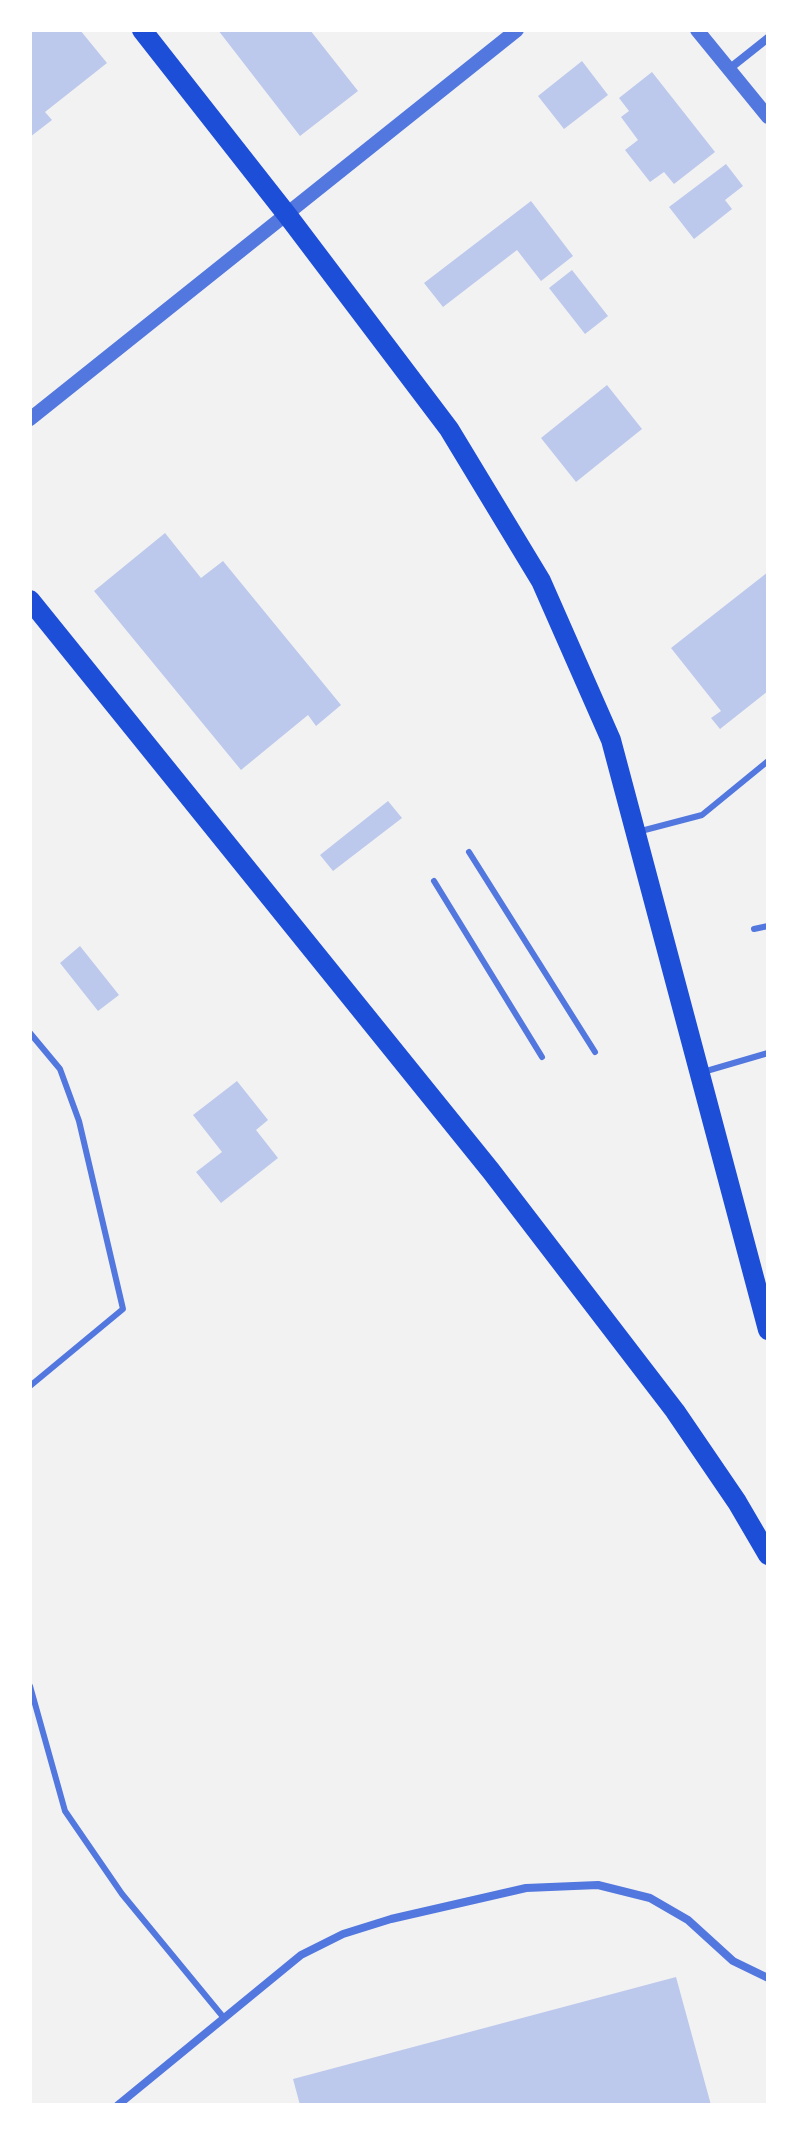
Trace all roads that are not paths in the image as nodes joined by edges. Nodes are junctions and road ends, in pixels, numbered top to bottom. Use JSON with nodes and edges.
{"nodes":[{"id":1,"x":142,"y":30,"type":"edge"},
{"id":2,"x":517,"y":30,"type":"edge"},
{"id":3,"x":697,"y":30,"type":"edge"},
{"id":4,"x":768,"y":38,"type":"edge"},
{"id":5,"x":729,"y":69,"type":"junction"},
{"id":6,"x":768,"y":117,"type":"edge"},
{"id":7,"x":288,"y":216,"type":"junction"},
{"id":8,"x":30,"y":419,"type":"edge"},
{"id":9,"x":30,"y":600,"type":"edge"},
{"id":10,"x":768,"y":761,"type":"edge"},
{"id":11,"x":637,"y":832,"type":"junction"},
{"id":12,"x":469,"y":852,"type":"dead end"},
{"id":13,"x":434,"y":881,"type":"dead end"},
{"id":14,"x":768,"y":926,"type":"edge"},
{"id":15,"x":754,"y":929,"type":"dead end"},
{"id":16,"x":30,"y":1033,"type":"edge"},
{"id":17,"x":595,"y":1052,"type":"dead end"},
{"id":18,"x":768,"y":1053,"type":"edge"},
{"id":19,"x":542,"y":1057,"type":"dead end"},
{"id":20,"x":700,"y":1073,"type":"junction"},
{"id":21,"x":768,"y":1330,"type":"edge"},
{"id":22,"x":30,"y":1386,"type":"edge"},
{"id":23,"x":768,"y":1555,"type":"edge"},
{"id":24,"x":30,"y":1686,"type":"edge"},
{"id":25,"x":768,"y":1978,"type":"edge"},
{"id":26,"x":224,"y":2018,"type":"junction"},
{"id":27,"x":118,"y":2105,"type":"edge"}],
"edges":[{"from":1,"to":7,"type":"main road"},
{"from":2,"to":7,"type":"street"},
{"from":3,"to":5,"type":"street"},
{"from":4,"to":5,"type":"street"},
{"from":5,"to":6,"type":"street"},
{"from":7,"to":8,"type":"street"},
{"from":7,"to":11,"type":"main road"},
{"from":9,"to":23,"type":"main road"},
{"from":10,"to":11,"type":"lane"},
{"from":11,"to":20,"type":"main road"},
{"from":12,"to":17,"type":"lane"},
{"from":13,"to":19,"type":"lane"},
{"from":14,"to":15,"type":"lane"},
{"from":16,"to":22,"type":"lane"},
{"from":18,"to":20,"type":"lane"},
{"from":20,"to":21,"type":"main road"},
{"from":24,"to":26,"type":"lane"},
{"from":25,"to":26,"type":"street"},
{"from":26,"to":27,"type":"street"}]}
